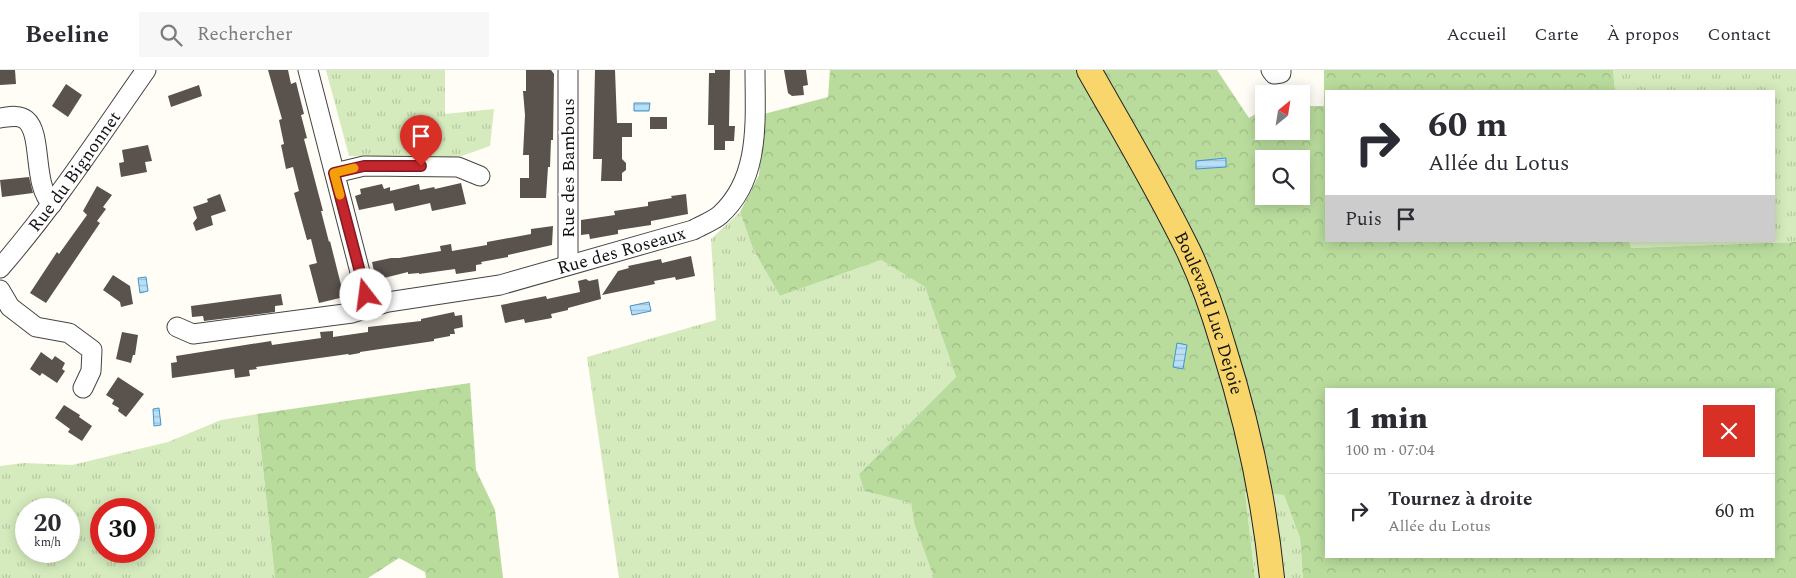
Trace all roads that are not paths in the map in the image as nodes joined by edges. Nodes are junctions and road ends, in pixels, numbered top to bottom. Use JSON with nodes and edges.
{"nodes":[{"id":1,"x":146,"y":70,"type":"edge"},
{"id":2,"x":308,"y":70,"type":"edge"},
{"id":3,"x":568,"y":70,"type":"edge"},
{"id":4,"x":755,"y":70,"type":"edge"},
{"id":5,"x":1088,"y":70,"type":"edge"},
{"id":6,"x":1271,"y":70,"type":"edge"},
{"id":7,"x":1281,"y":70,"type":"edge"},
{"id":8,"x":0,"y":118,"type":"edge"},
{"id":9,"x":334,"y":173,"type":"junction"},
{"id":10,"x":480,"y":176,"type":"dead end"},
{"id":11,"x":52,"y":204,"type":"junction"},
{"id":12,"x":568,"y":265,"type":"junction"},
{"id":13,"x":0,"y":268,"type":"edge"},
{"id":14,"x":0,"y":290,"type":"edge"},
{"id":15,"x":369,"y":307,"type":"junction"},
{"id":16,"x":177,"y":327,"type":"dead end"},
{"id":17,"x":82,"y":388,"type":"dead end"},
{"id":18,"x":1272,"y":578,"type":"edge"}],
"edges":[{"from":1,"to":11,"type":"street","name":"Rue du Bignonnet"},
{"from":2,"to":9,"type":"street"},
{"from":3,"to":12,"type":"street","name":"Rue des Bambous"},
{"from":4,"to":12,"type":"street","name":"Rue des Roseaux"},
{"from":5,"to":18,"type":"main road","name":"Boulevard Luc Dejoie"},
{"from":6,"to":7,"type":"street"},
{"from":8,"to":11,"type":"street"},
{"from":9,"to":10,"type":"street"},
{"from":9,"to":15,"type":"street"},
{"from":11,"to":13,"type":"street","name":"Rue du Bignonnet"},
{"from":12,"to":15,"type":"street","name":"Rue des Roseaux"},
{"from":14,"to":17,"type":"street"},
{"from":15,"to":16,"type":"street","name":"Rue des Roseaux"}]}
